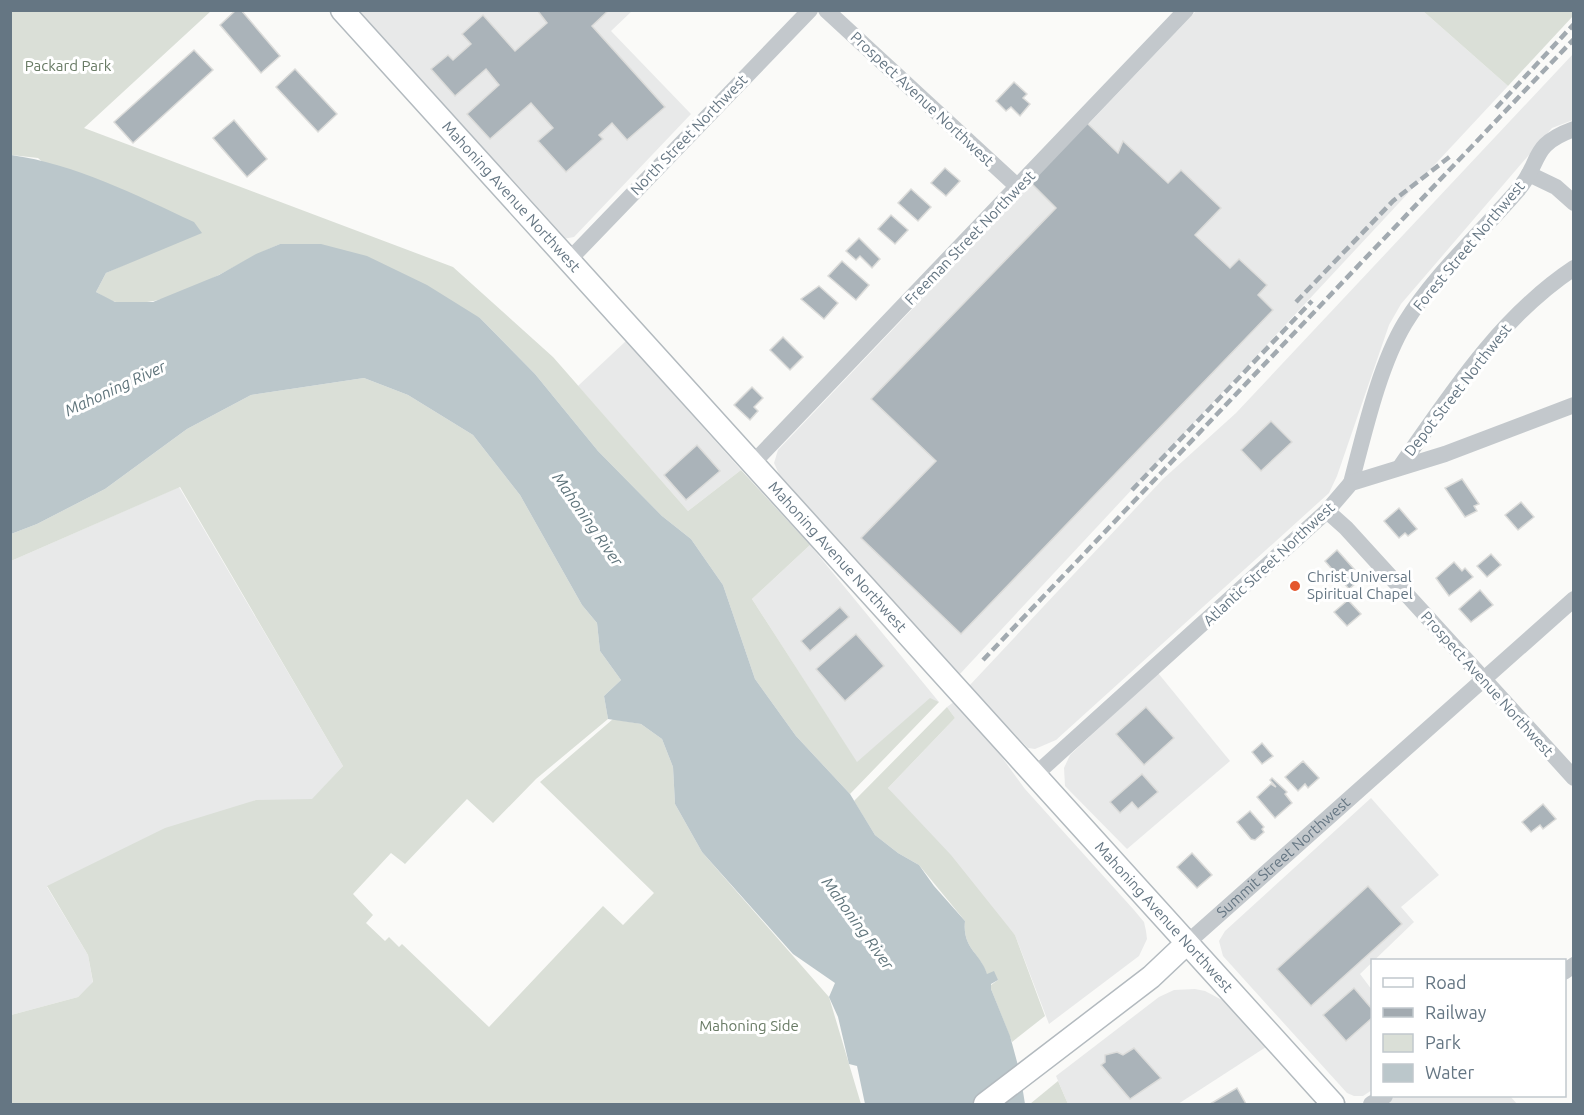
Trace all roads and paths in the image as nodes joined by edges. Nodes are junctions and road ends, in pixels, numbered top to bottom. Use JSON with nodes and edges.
{"nodes":[{"id":1,"x":342,"y":10,"type":"edge"},
{"id":2,"x":810,"y":10,"type":"edge"},
{"id":3,"x":826,"y":10,"type":"edge"},
{"id":4,"x":1186,"y":10,"type":"edge"},
{"id":5,"x":1574,"y":129,"type":"edge"},
{"id":6,"x":1529,"y":174,"type":"junction"},
{"id":7,"x":1018,"y":187,"type":"junction"},
{"id":8,"x":1574,"y":202,"type":"edge"},
{"id":9,"x":569,"y":261,"type":"junction"},
{"id":10,"x":1574,"y":268,"type":"edge"},
{"id":11,"x":1574,"y":405,"type":"edge"},
{"id":12,"x":753,"y":464,"type":"junction"},
{"id":13,"x":1400,"y":467,"type":"junction"},
{"id":14,"x":1351,"y":483,"type":"junction"},
{"id":15,"x":1327,"y":511,"type":"junction"},
{"id":16,"x":1574,"y":599,"type":"edge"},
{"id":17,"x":1484,"y":680,"type":"junction"},
{"id":18,"x":1035,"y":775,"type":"junction"},
{"id":19,"x":1574,"y":778,"type":"edge"},
{"id":20,"x":1187,"y":943,"type":"junction"},
{"id":21,"x":985,"y":1104,"type":"edge"},
{"id":22,"x":1333,"y":1104,"type":"edge"}],
"edges":[{"from":1,"to":9,"type":"main road","name":"Mahoning Avenue Northwest"},
{"from":2,"to":9,"type":"street","name":"North Street Northwest"},
{"from":3,"to":7,"type":"street","name":"Prospect Avenue Northwest"},
{"from":4,"to":7,"type":"street","name":"Freeman Street Northwest"},
{"from":5,"to":6,"type":"street","name":"Forest Street Northwest"},
{"from":6,"to":8,"type":"street"},
{"from":6,"to":14,"type":"street","name":"Forest Street Northwest"},
{"from":7,"to":12,"type":"street","name":"Freeman Street Northwest"},
{"from":9,"to":12,"type":"main road","name":"Mahoning Avenue Northwest"},
{"from":10,"to":13,"type":"street","name":"Depot Street Northwest"},
{"from":11,"to":13,"type":"street"},
{"from":12,"to":18,"type":"main road","name":"Mahoning Avenue Northwest"},
{"from":13,"to":14,"type":"street"},
{"from":14,"to":15,"type":"street","name":"Atlantic Street Northwest"},
{"from":15,"to":17,"type":"street","name":"Prospect Avenue Northwest"},
{"from":15,"to":18,"type":"street","name":"Atlantic Street Northwest"},
{"from":16,"to":17,"type":"street","name":"Summit Street Northwest"},
{"from":17,"to":19,"type":"street","name":"Prospect Avenue Northwest"},
{"from":17,"to":20,"type":"street","name":"Summit Street Northwest"},
{"from":18,"to":20,"type":"main road","name":"Mahoning Avenue Northwest"},
{"from":20,"to":21,"type":"main road","name":"Summit Street Northwest"},
{"from":20,"to":22,"type":"main road","name":"Mahoning Avenue Northwest"}]}
